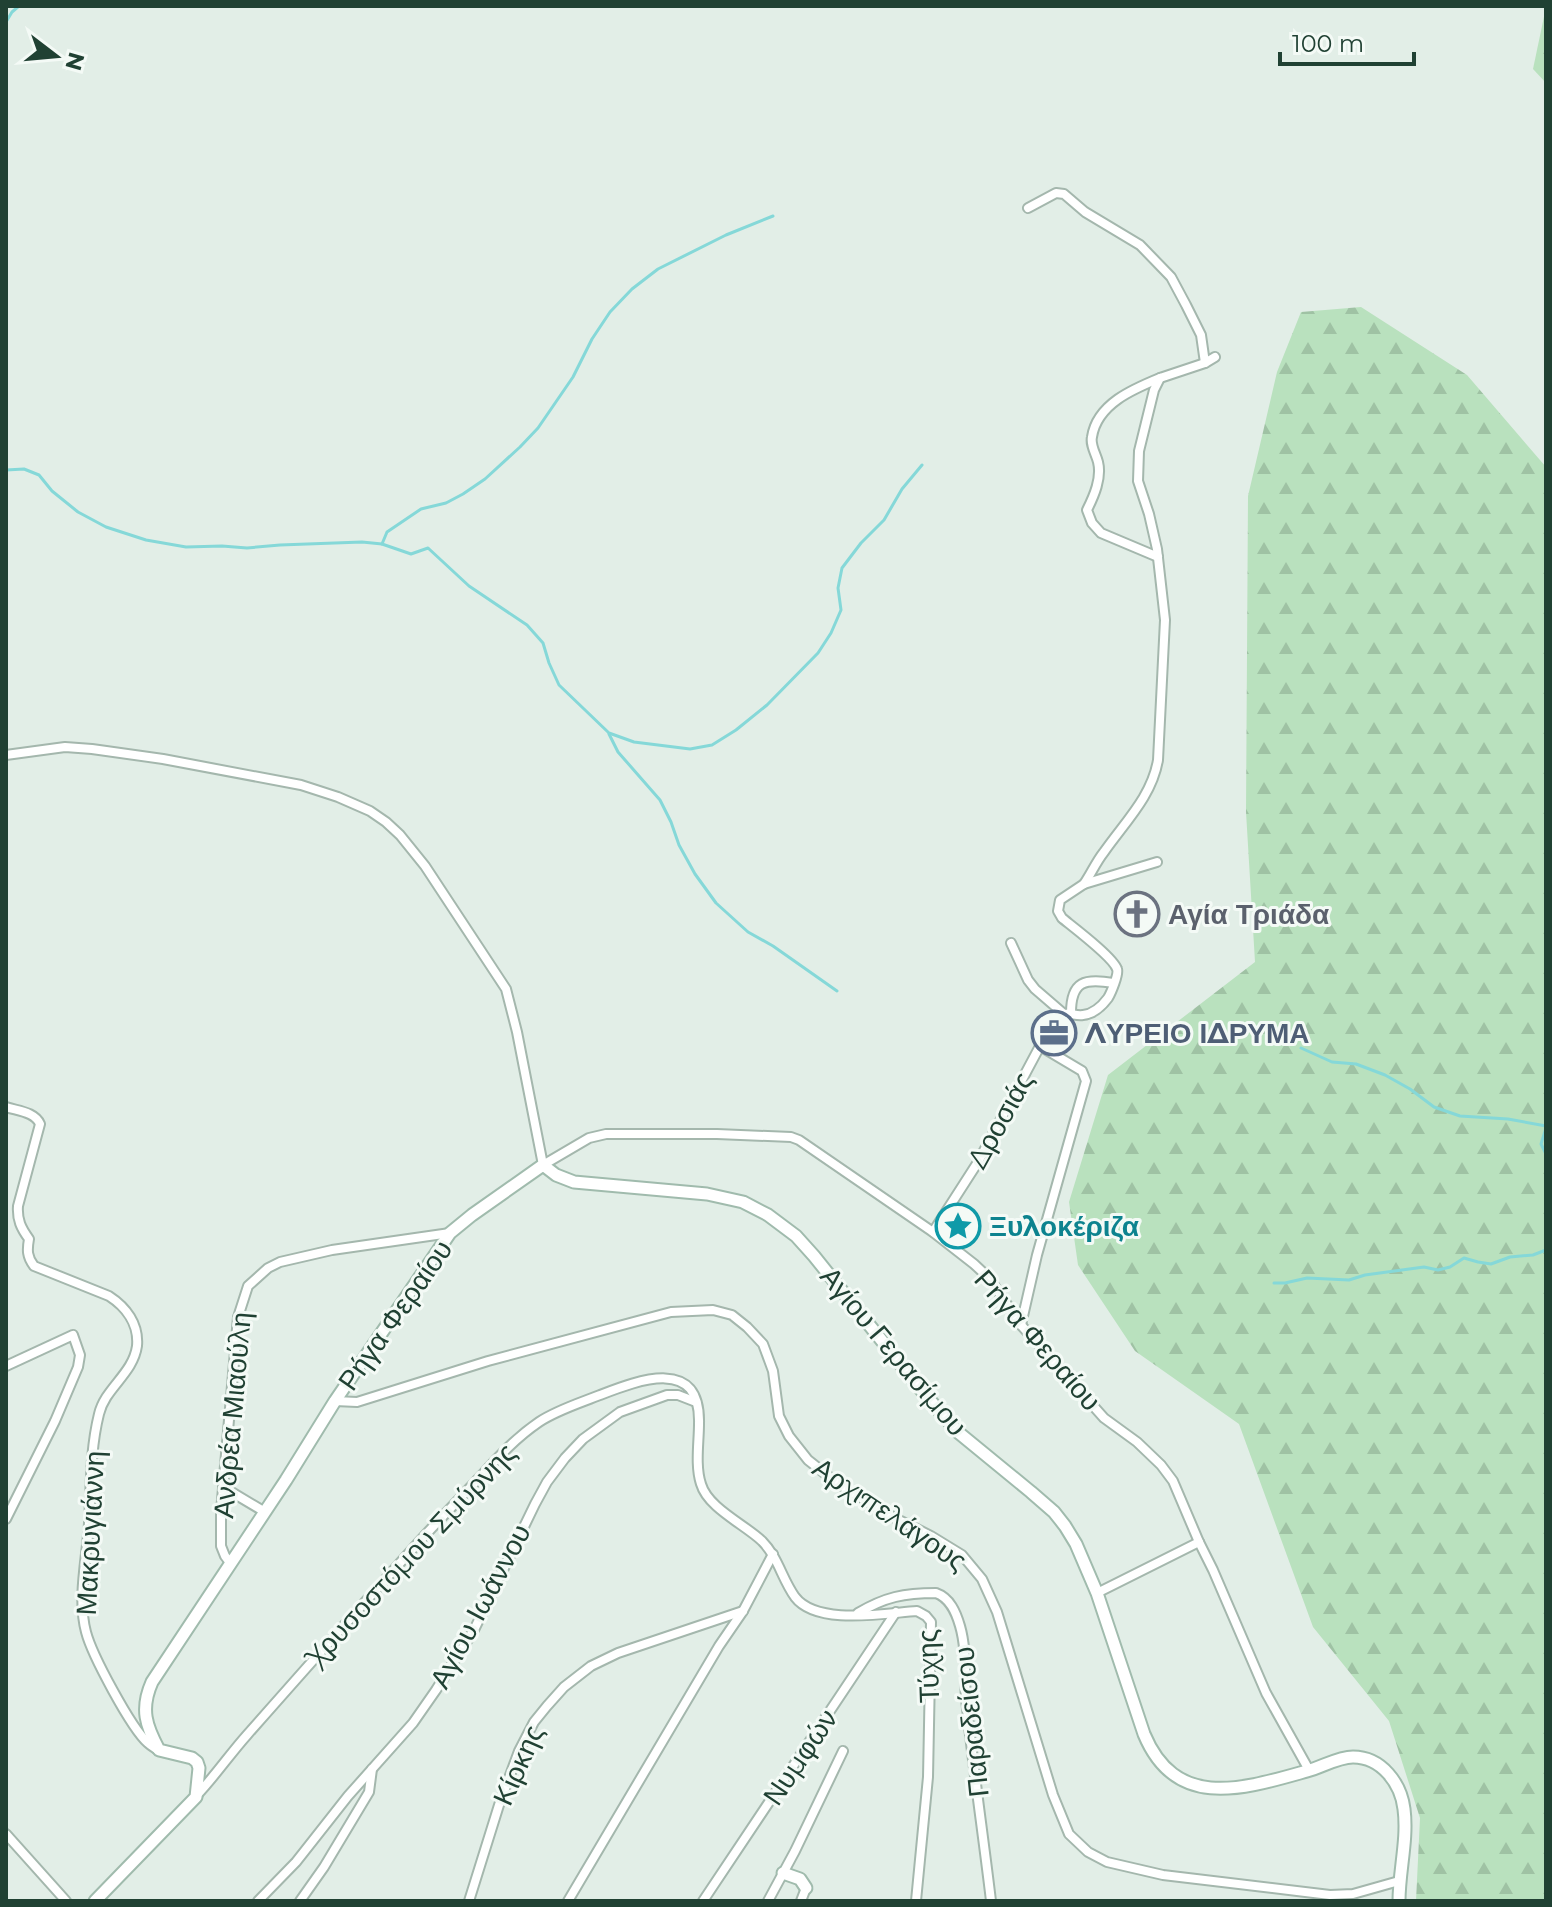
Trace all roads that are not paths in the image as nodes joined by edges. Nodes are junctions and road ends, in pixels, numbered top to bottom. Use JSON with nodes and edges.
{"nodes":[{"id":1,"x":1028,"y":208,"type":"dead end"},
{"id":2,"x":1215,"y":357,"type":"dead end"},
{"id":3,"x":1205,"y":363,"type":"junction"},
{"id":4,"x":1160,"y":378,"type":"junction"},
{"id":5,"x":1158,"y":557,"type":"junction"},
{"id":6,"x":6,"y":755,"type":"edge"},
{"id":7,"x":1157,"y":862,"type":"dead end"},
{"id":8,"x":1084,"y":884,"type":"junction"},
{"id":9,"x":1011,"y":943,"type":"dead end"},
{"id":10,"x":1113,"y":983,"type":"junction"},
{"id":11,"x":1068,"y":1014,"type":"junction"},
{"id":12,"x":1040,"y":1046,"type":"junction"},
{"id":13,"x":6,"y":1107,"type":"edge"},
{"id":14,"x":543,"y":1165,"type":"junction"},
{"id":15,"x":933,"y":1232,"type":"junction"},
{"id":16,"x":450,"y":1233,"type":"junction"},
{"id":17,"x":1021,"y":1325,"type":"junction"},
{"id":18,"x":6,"y":1366,"type":"edge"},
{"id":19,"x":335,"y":1401,"type":"junction"},
{"id":20,"x":696,"y":1402,"type":"junction"},
{"id":21,"x":223,"y":1487,"type":"junction"},
{"id":22,"x":265,"y":1512,"type":"junction"},
{"id":23,"x":6,"y":1519,"type":"edge"},
{"id":24,"x":1199,"y":1542,"type":"junction"},
{"id":25,"x":773,"y":1554,"type":"junction"},
{"id":26,"x":231,"y":1564,"type":"junction"},
{"id":27,"x":1097,"y":1593,"type":"junction"},
{"id":28,"x":743,"y":1611,"type":"junction"},
{"id":29,"x":896,"y":1612,"type":"junction"},
{"id":30,"x":853,"y":1615,"type":"junction"},
{"id":31,"x":159,"y":1750,"type":"junction"},
{"id":32,"x":843,"y":1751,"type":"dead end"},
{"id":33,"x":372,"y":1769,"type":"junction"},
{"id":34,"x":1309,"y":1770,"type":"junction"},
{"id":35,"x":196,"y":1797,"type":"junction"},
{"id":36,"x":6,"y":1834,"type":"edge"},
{"id":37,"x":783,"y":1873,"type":"junction"},
{"id":38,"x":1399,"y":1881,"type":"junction"},
{"id":39,"x":806,"y":1888,"type":"junction"},
{"id":40,"x":66,"y":1901,"type":"edge"},
{"id":41,"x":95,"y":1901,"type":"edge"},
{"id":42,"x":258,"y":1901,"type":"edge"},
{"id":43,"x":300,"y":1901,"type":"edge"},
{"id":44,"x":469,"y":1901,"type":"edge"},
{"id":45,"x":568,"y":1901,"type":"edge"},
{"id":46,"x":703,"y":1901,"type":"edge"},
{"id":47,"x":768,"y":1901,"type":"edge"},
{"id":48,"x":801,"y":1901,"type":"edge"},
{"id":49,"x":807,"y":1901,"type":"edge"},
{"id":50,"x":916,"y":1901,"type":"edge"},
{"id":51,"x":991,"y":1901,"type":"edge"},
{"id":52,"x":1399,"y":1901,"type":"edge"}],
"edges":[{"from":1,"to":3,"type":"street"},
{"from":2,"to":3,"type":"street"},
{"from":3,"to":4,"type":"street"},
{"from":4,"to":5,"type":"street"},
{"from":4,"to":5,"type":"street"},
{"from":5,"to":8,"type":"street"},
{"from":6,"to":14,"type":"street"},
{"from":7,"to":8,"type":"street"},
{"from":8,"to":10,"type":"street"},
{"from":9,"to":11,"type":"street"},
{"from":10,"to":11,"type":"street"},
{"from":10,"to":11,"type":"street","name":"Δροσιάς"},
{"from":11,"to":12,"type":"street","name":"Δροσιάς"},
{"from":12,"to":15,"type":"street","name":"Δροσιάς"},
{"from":12,"to":17,"type":"street"},
{"from":13,"to":31,"type":"street","name":"Μακρυγιάννη"},
{"from":14,"to":15,"type":"street","name":"Ρήγα Φεραίου"},
{"from":14,"to":16,"type":"street","name":"Ρήγα Φεραίου"},
{"from":14,"to":27,"type":"street","name":"Αγίου Γερασίμου"},
{"from":15,"to":17,"type":"street","name":"Ρήγα Φεραίου"},
{"from":16,"to":19,"type":"street","name":"Ρήγα Φεραίου"},
{"from":16,"to":21,"type":"street","name":"Ανδρέα Μιαούλη"},
{"from":17,"to":24,"type":"street","name":"Ρήγα Φεραίου"},
{"from":18,"to":23,"type":"street"},
{"from":19,"to":22,"type":"street","name":"Ρήγα Φεραίου"},
{"from":19,"to":38,"type":"street","name":"Αρχιπελάγους"},
{"from":20,"to":25,"type":"street"},
{"from":20,"to":33,"type":"street","name":"Αγίου Ιωάννου"},
{"from":20,"to":35,"type":"street","name":"Χρυσοστόμου Σμύρνης"},
{"from":21,"to":22,"type":"street"},
{"from":21,"to":26,"type":"street","name":"Ανδρέα Μιαούλη"},
{"from":22,"to":26,"type":"street","name":"Ρήγα Φεραίου"},
{"from":24,"to":27,"type":"street"},
{"from":24,"to":34,"type":"street","name":"Ρήγα Φεραίου"},
{"from":25,"to":28,"type":"street"},
{"from":25,"to":30,"type":"street","name":"Τύχης"},
{"from":26,"to":31,"type":"street","name":"Ρήγα Φεραίου"},
{"from":27,"to":34,"type":"street","name":"Αγίου Γερασίμου"},
{"from":28,"to":44,"type":"street","name":"Κίρκης"},
{"from":28,"to":45,"type":"street"},
{"from":29,"to":30,"type":"street","name":"Τύχης"},
{"from":29,"to":46,"type":"street","name":"Νυμφών"},
{"from":29,"to":50,"type":"street","name":"Τύχης"},
{"from":30,"to":51,"type":"street","name":"Παραδείσου"},
{"from":31,"to":35,"type":"street"},
{"from":32,"to":37,"type":"street"},
{"from":33,"to":42,"type":"street","name":"Αγίου Ιωάννου"},
{"from":33,"to":43,"type":"street"},
{"from":34,"to":38,"type":"street","name":"Αγίου Γερασίμου"},
{"from":35,"to":41,"type":"street","name":"Χρυσοστόμου Σμύρνης"},
{"from":36,"to":40,"type":"street"},
{"from":37,"to":39,"type":"street"},
{"from":37,"to":47,"type":"street"},
{"from":38,"to":52,"type":"street","name":"Αγίου Γερασίμου"},
{"from":39,"to":48,"type":"street"},
{"from":39,"to":49,"type":"street"}]}
